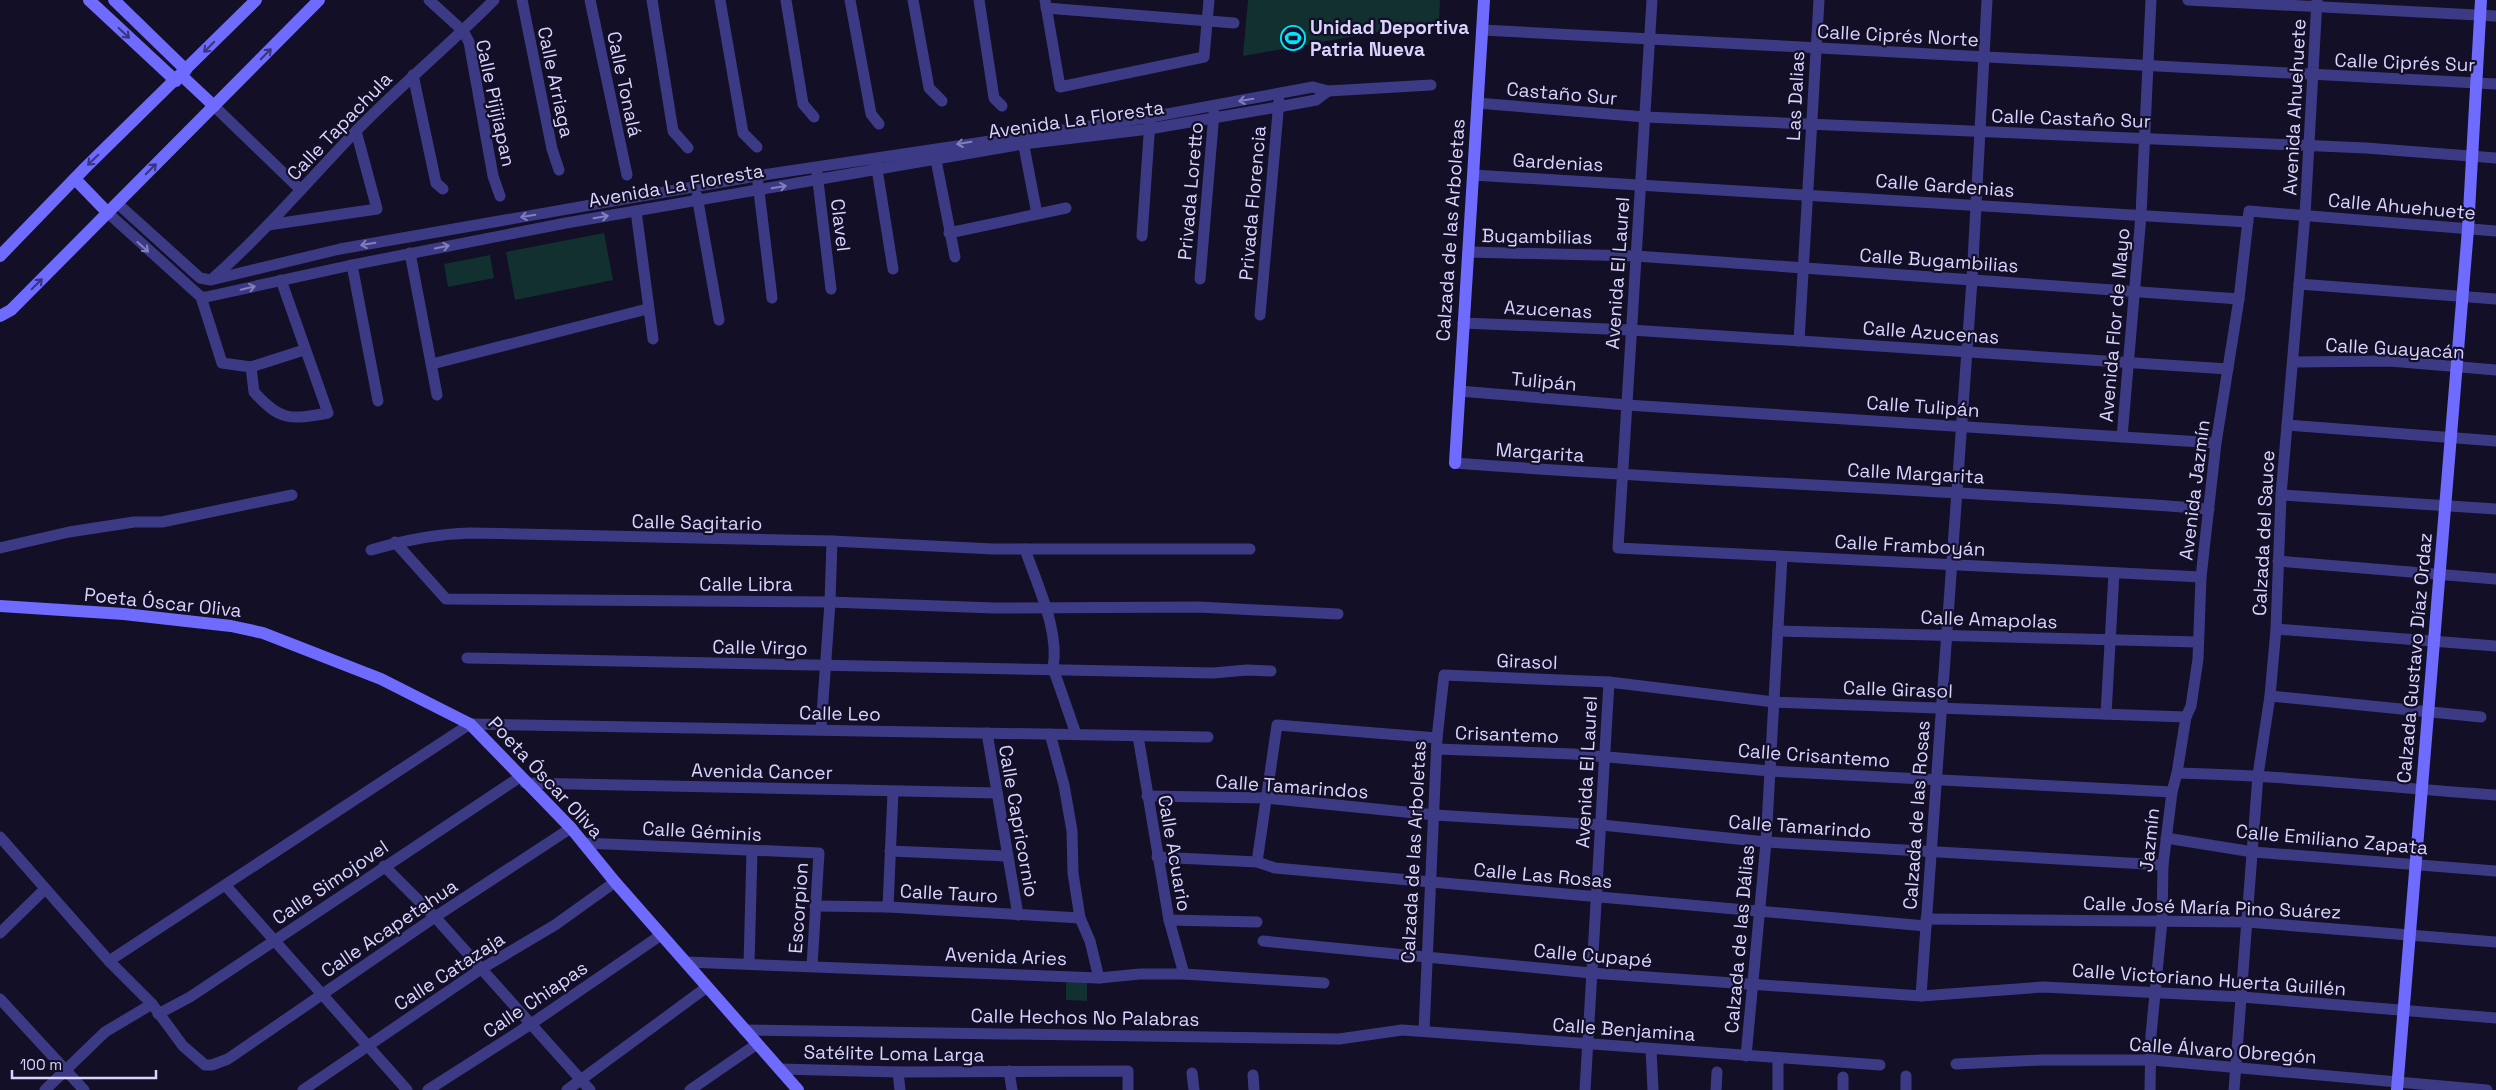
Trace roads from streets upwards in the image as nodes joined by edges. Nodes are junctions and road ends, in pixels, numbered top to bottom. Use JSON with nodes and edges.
{"nodes":[{"id":1,"x":89,"y":0,"type":"edge"},
{"id":2,"x":114,"y":0,"type":"edge"},
{"id":3,"x":256,"y":0,"type":"edge"},
{"id":4,"x":319,"y":0,"type":"edge"},
{"id":5,"x":429,"y":0,"type":"edge"},
{"id":6,"x":494,"y":0,"type":"edge"},
{"id":7,"x":522,"y":0,"type":"edge"},
{"id":8,"x":590,"y":0,"type":"edge"},
{"id":9,"x":652,"y":0,"type":"edge"},
{"id":10,"x":720,"y":0,"type":"edge"},
{"id":11,"x":786,"y":0,"type":"edge"},
{"id":12,"x":850,"y":0,"type":"edge"},
{"id":13,"x":913,"y":0,"type":"edge"},
{"id":14,"x":979,"y":0,"type":"edge"},
{"id":15,"x":1209,"y":0,"type":"edge"},
{"id":16,"x":1484,"y":0,"type":"edge"},
{"id":17,"x":1652,"y":0,"type":"edge"},
{"id":18,"x":1819,"y":0,"type":"edge"},
{"id":19,"x":1987,"y":0,"type":"edge"},
{"id":20,"x":2151,"y":0,"type":"edge"},
{"id":21,"x":2188,"y":0,"type":"edge"},
{"id":22,"x":2481,"y":0,"type":"edge"},
{"id":23,"x":1045,"y":4,"type":"edge"},
{"id":24,"x":2317,"y":4,"type":"edge"},
{"id":25,"x":2480,"y":16,"type":"junction"},
{"id":26,"x":2496,"y":16,"type":"edge"},
{"id":27,"x":1207,"y":21,"type":"junction"},
{"id":28,"x":1234,"y":24,"type":"dead end"},
{"id":29,"x":1482,"y":30,"type":"junction"},
{"id":30,"x":463,"y":31,"type":"junction"},
{"id":31,"x":1650,"y":39,"type":"junction"},
{"id":32,"x":1816,"y":48,"type":"junction"},
{"id":33,"x":1984,"y":57,"type":"junction"},
{"id":34,"x":2148,"y":66,"type":"junction"},
{"id":35,"x":181,"y":75,"type":"junction"},
{"id":36,"x":413,"y":75,"type":"junction"},
{"id":37,"x":2313,"y":75,"type":"junction"},
{"id":38,"x":2476,"y":82,"type":"junction"},
{"id":39,"x":2496,"y":84,"type":"edge"},
{"id":40,"x":1431,"y":85,"type":"dead end"},
{"id":41,"x":1328,"y":91,"type":"junction"},
{"id":42,"x":1279,"y":94,"type":"junction"},
{"id":43,"x":942,"y":100,"type":"dead end"},
{"id":44,"x":1477,"y":103,"type":"junction"},
{"id":45,"x":214,"y":106,"type":"junction"},
{"id":46,"x":1002,"y":106,"type":"dead end"},
{"id":47,"x":1215,"y":106,"type":"junction"},
{"id":48,"x":1278,"y":107,"type":"junction"},
{"id":49,"x":814,"y":117,"type":"dead end"},
{"id":50,"x":1645,"y":117,"type":"junction"},
{"id":51,"x":1214,"y":118,"type":"junction"},
{"id":52,"x":1150,"y":123,"type":"junction"},
{"id":53,"x":879,"y":124,"type":"dead end"},
{"id":54,"x":1811,"y":124,"type":"junction"},
{"id":55,"x":356,"y":131,"type":"junction"},
{"id":56,"x":1980,"y":132,"type":"junction"},
{"id":57,"x":1022,"y":139,"type":"junction"},
{"id":58,"x":2144,"y":139,"type":"junction"},
{"id":59,"x":2309,"y":146,"type":"junction"},
{"id":60,"x":757,"y":147,"type":"dead end"},
{"id":61,"x":688,"y":148,"type":"dead end"},
{"id":62,"x":935,"y":148,"type":"junction"},
{"id":63,"x":877,"y":157,"type":"junction"},
{"id":64,"x":2472,"y":157,"type":"junction"},
{"id":65,"x":2496,"y":158,"type":"edge"},
{"id":66,"x":935,"y":160,"type":"junction"},
{"id":67,"x":816,"y":166,"type":"junction"},
{"id":68,"x":559,"y":170,"type":"dead end"},
{"id":69,"x":876,"y":170,"type":"junction"},
{"id":70,"x":627,"y":175,"type":"dead end"},
{"id":71,"x":1473,"y":175,"type":"junction"},
{"id":72,"x":756,"y":176,"type":"junction"},
{"id":73,"x":75,"y":179,"type":"junction"},
{"id":74,"x":817,"y":180,"type":"junction"},
{"id":75,"x":1640,"y":184,"type":"junction"},
{"id":76,"x":697,"y":187,"type":"junction"},
{"id":77,"x":444,"y":189,"type":"dead end"},
{"id":78,"x":301,"y":190,"type":"junction"},
{"id":79,"x":759,"y":190,"type":"junction"},
{"id":80,"x":1807,"y":194,"type":"junction"},
{"id":81,"x":500,"y":196,"type":"dead end"},
{"id":82,"x":697,"y":202,"type":"junction"},
{"id":83,"x":117,"y":203,"type":"junction"},
{"id":84,"x":1976,"y":205,"type":"junction"},
{"id":85,"x":1066,"y":208,"type":"dead end"},
{"id":86,"x":636,"y":211,"type":"junction"},
{"id":87,"x":108,"y":213,"type":"junction"},
{"id":88,"x":1038,"y":214,"type":"junction"},
{"id":89,"x":2141,"y":215,"type":"junction"},
{"id":90,"x":2305,"y":215,"type":"junction"},
{"id":91,"x":2249,"y":216,"type":"junction"},
{"id":92,"x":268,"y":225,"type":"junction"},
{"id":93,"x":2468,"y":229,"type":"junction"},
{"id":94,"x":2496,"y":231,"type":"edge"},
{"id":95,"x":949,"y":233,"type":"junction"},
{"id":96,"x":1142,"y":236,"type":"dead end"},
{"id":97,"x":1468,"y":252,"type":"junction"},
{"id":98,"x":410,"y":253,"type":"junction"},
{"id":99,"x":0,"y":256,"type":"edge"},
{"id":100,"x":1636,"y":256,"type":"junction"},
{"id":101,"x":955,"y":257,"type":"dead end"},
{"id":102,"x":179,"y":260,"type":"junction"},
{"id":103,"x":352,"y":264,"type":"junction"},
{"id":104,"x":1803,"y":268,"type":"junction"},
{"id":105,"x":893,"y":269,"type":"dead end"},
{"id":106,"x":170,"y":271,"type":"junction"},
{"id":107,"x":1200,"y":279,"type":"dead end"},
{"id":108,"x":211,"y":280,"type":"junction"},
{"id":109,"x":281,"y":280,"type":"junction"},
{"id":110,"x":1972,"y":280,"type":"junction"},
{"id":111,"x":2299,"y":284,"type":"junction"},
{"id":112,"x":831,"y":289,"type":"dead end"},
{"id":113,"x":2134,"y":292,"type":"junction"},
{"id":114,"x":201,"y":297,"type":"junction"},
{"id":115,"x":2462,"y":297,"type":"junction"},
{"id":116,"x":772,"y":298,"type":"dead end"},
{"id":117,"x":2239,"y":299,"type":"junction"},
{"id":118,"x":2496,"y":299,"type":"edge"},
{"id":119,"x":647,"y":308,"type":"junction"},
{"id":120,"x":1260,"y":315,"type":"dead end"},
{"id":121,"x":0,"y":316,"type":"edge"},
{"id":122,"x":719,"y":320,"type":"dead end"},
{"id":123,"x":1464,"y":322,"type":"junction"},
{"id":124,"x":1631,"y":330,"type":"junction"},
{"id":125,"x":653,"y":340,"type":"dead end"},
{"id":126,"x":1799,"y":341,"type":"junction"},
{"id":127,"x":304,"y":350,"type":"junction"},
{"id":128,"x":1967,"y":352,"type":"junction"},
{"id":129,"x":2129,"y":362,"type":"junction"},
{"id":130,"x":2293,"y":362,"type":"junction"},
{"id":131,"x":432,"y":364,"type":"junction"},
{"id":132,"x":251,"y":366,"type":"junction"},
{"id":133,"x":2456,"y":367,"type":"junction"},
{"id":134,"x":2228,"y":369,"type":"junction"},
{"id":135,"x":2496,"y":370,"type":"edge"},
{"id":136,"x":1459,"y":391,"type":"junction"},
{"id":137,"x":437,"y":394,"type":"dead end"},
{"id":138,"x":378,"y":401,"type":"dead end"},
{"id":139,"x":1627,"y":405,"type":"junction"},
{"id":140,"x":2287,"y":425,"type":"junction"},
{"id":141,"x":1962,"y":426,"type":"junction"},
{"id":142,"x":2122,"y":437,"type":"junction"},
{"id":143,"x":2451,"y":437,"type":"junction"},
{"id":144,"x":2496,"y":441,"type":"edge"},
{"id":145,"x":2216,"y":443,"type":"junction"},
{"id":146,"x":1455,"y":463,"type":"joint"},
{"id":147,"x":1622,"y":476,"type":"junction"},
{"id":148,"x":1957,"y":492,"type":"junction"},
{"id":149,"x":292,"y":495,"type":"dead end"},
{"id":150,"x":2281,"y":495,"type":"junction"},
{"id":151,"x":2445,"y":505,"type":"junction"},
{"id":152,"x":2209,"y":509,"type":"junction"},
{"id":153,"x":2496,"y":509,"type":"edge"},
{"id":154,"x":832,"y":541,"type":"junction"},
{"id":155,"x":395,"y":542,"type":"junction"},
{"id":156,"x":0,"y":548,"type":"edge"},
{"id":157,"x":1618,"y":548,"type":"joint"},
{"id":158,"x":1025,"y":549,"type":"junction"},
{"id":159,"x":1250,"y":549,"type":"dead end"},
{"id":160,"x":371,"y":550,"type":"dead end"},
{"id":161,"x":1782,"y":557,"type":"junction"},
{"id":162,"x":2278,"y":561,"type":"junction"},
{"id":163,"x":1952,"y":565,"type":"junction"},
{"id":164,"x":2114,"y":573,"type":"junction"},
{"id":165,"x":2439,"y":573,"type":"junction"},
{"id":166,"x":2201,"y":577,"type":"junction"},
{"id":167,"x":2496,"y":579,"type":"edge"},
{"id":168,"x":830,"y":602,"type":"junction"},
{"id":169,"x":0,"y":606,"type":"edge"},
{"id":170,"x":1044,"y":608,"type":"junction"},
{"id":171,"x":1338,"y":614,"type":"dead end"},
{"id":172,"x":2276,"y":629,"type":"junction"},
{"id":173,"x":1778,"y":631,"type":"junction"},
{"id":174,"x":1947,"y":636,"type":"junction"},
{"id":175,"x":2110,"y":640,"type":"junction"},
{"id":176,"x":2434,"y":640,"type":"junction"},
{"id":177,"x":2198,"y":642,"type":"junction"},
{"id":178,"x":2496,"y":646,"type":"edge"},
{"id":179,"x":467,"y":658,"type":"dead end"},
{"id":180,"x":826,"y":666,"type":"junction"},
{"id":181,"x":1053,"y":668,"type":"junction"},
{"id":182,"x":1271,"y":671,"type":"dead end"},
{"id":183,"x":1444,"y":675,"type":"joint"},
{"id":184,"x":1609,"y":682,"type":"junction"},
{"id":185,"x":2270,"y":696,"type":"junction"},
{"id":186,"x":1774,"y":702,"type":"junction"},
{"id":187,"x":1941,"y":709,"type":"junction"},
{"id":188,"x":2106,"y":714,"type":"junction"},
{"id":189,"x":2428,"y":714,"type":"junction"},
{"id":190,"x":2186,"y":717,"type":"junction"},
{"id":191,"x":2481,"y":717,"type":"dead end"},
{"id":192,"x":470,"y":724,"type":"junction"},
{"id":193,"x":821,"y":729,"type":"junction"},
{"id":194,"x":987,"y":733,"type":"junction"},
{"id":195,"x":1050,"y":734,"type":"junction"},
{"id":196,"x":1076,"y":734,"type":"junction"},
{"id":197,"x":1138,"y":736,"type":"junction"},
{"id":198,"x":1208,"y":736,"type":"dead end"},
{"id":199,"x":1437,"y":744,"type":"junction"},
{"id":200,"x":1605,"y":757,"type":"junction"},
{"id":201,"x":1770,"y":771,"type":"junction"},
{"id":202,"x":2177,"y":773,"type":"junction"},
{"id":203,"x":2258,"y":775,"type":"junction"},
{"id":204,"x":523,"y":780,"type":"junction"},
{"id":205,"x":1936,"y":780,"type":"junction"},
{"id":206,"x":2422,"y":790,"type":"junction"},
{"id":207,"x":892,"y":792,"type":"junction"},
{"id":208,"x":2172,"y":792,"type":"junction"},
{"id":209,"x":998,"y":793,"type":"junction"},
{"id":210,"x":2496,"y":795,"type":"edge"},
{"id":211,"x":1147,"y":796,"type":"junction"},
{"id":212,"x":1266,"y":798,"type":"junction"},
{"id":213,"x":1435,"y":815,"type":"junction"},
{"id":214,"x":1602,"y":825,"type":"junction"},
{"id":215,"x":571,"y":828,"type":"junction"},
{"id":216,"x":0,"y":837,"type":"edge"},
{"id":217,"x":2166,"y":838,"type":"junction"},
{"id":218,"x":1766,"y":842,"type":"junction"},
{"id":219,"x":583,"y":843,"type":"junction"},
{"id":220,"x":752,"y":851,"type":"junction"},
{"id":221,"x":890,"y":851,"type":"junction"},
{"id":222,"x":1931,"y":852,"type":"junction"},
{"id":223,"x":2253,"y":852,"type":"junction"},
{"id":224,"x":819,"y":853,"type":"joint"},
{"id":225,"x":1007,"y":856,"type":"junction"},
{"id":226,"x":1157,"y":857,"type":"junction"},
{"id":227,"x":1257,"y":862,"type":"junction"},
{"id":228,"x":2163,"y":864,"type":"junction"},
{"id":229,"x":2416,"y":864,"type":"junction"},
{"id":230,"x":384,"y":866,"type":"junction"},
{"id":231,"x":2496,"y":871,"type":"edge"},
{"id":232,"x":615,"y":882,"type":"junction"},
{"id":233,"x":1430,"y":882,"type":"junction"},
{"id":234,"x":226,"y":886,"type":"junction"},
{"id":235,"x":44,"y":890,"type":"junction"},
{"id":236,"x":1595,"y":897,"type":"junction"},
{"id":237,"x":815,"y":906,"type":"junction"},
{"id":238,"x":888,"y":907,"type":"junction"},
{"id":239,"x":1759,"y":912,"type":"junction"},
{"id":240,"x":1018,"y":915,"type":"junction"},
{"id":241,"x":434,"y":918,"type":"junction"},
{"id":242,"x":1080,"y":918,"type":"junction"},
{"id":243,"x":1169,"y":920,"type":"junction"},
{"id":244,"x":2162,"y":921,"type":"junction"},
{"id":245,"x":1256,"y":922,"type":"dead end"},
{"id":246,"x":2248,"y":922,"type":"junction"},
{"id":247,"x":1926,"y":923,"type":"junction"},
{"id":248,"x":0,"y":933,"type":"edge"},
{"id":249,"x":2410,"y":935,"type":"junction"},
{"id":250,"x":661,"y":936,"type":"junction"},
{"id":251,"x":273,"y":941,"type":"junction"},
{"id":252,"x":1263,"y":941,"type":"dead end"},
{"id":253,"x":2496,"y":942,"type":"edge"},
{"id":254,"x":1427,"y":957,"type":"junction"},
{"id":255,"x":109,"y":961,"type":"junction"},
{"id":256,"x":686,"y":962,"type":"junction"},
{"id":257,"x":749,"y":964,"type":"junction"},
{"id":258,"x":812,"y":966,"type":"junction"},
{"id":259,"x":481,"y":969,"type":"junction"},
{"id":260,"x":1591,"y":973,"type":"junction"},
{"id":261,"x":1184,"y":974,"type":"junction"},
{"id":262,"x":1099,"y":978,"type":"junction"},
{"id":263,"x":1324,"y":983,"type":"dead end"},
{"id":264,"x":1752,"y":984,"type":"junction"},
{"id":265,"x":707,"y":987,"type":"junction"},
{"id":266,"x":322,"y":994,"type":"junction"},
{"id":267,"x":2154,"y":994,"type":"junction"},
{"id":268,"x":1921,"y":996,"type":"junction"},
{"id":269,"x":2242,"y":997,"type":"junction"},
{"id":270,"x":0,"y":999,"type":"edge"},
{"id":271,"x":155,"y":1009,"type":"junction"},
{"id":272,"x":2404,"y":1009,"type":"junction"},
{"id":273,"x":2496,"y":1018,"type":"edge"},
{"id":274,"x":531,"y":1024,"type":"junction"},
{"id":275,"x":744,"y":1030,"type":"junction"},
{"id":276,"x":1424,"y":1031,"type":"junction"},
{"id":277,"x":757,"y":1044,"type":"junction"},
{"id":278,"x":1587,"y":1044,"type":"junction"},
{"id":279,"x":367,"y":1045,"type":"junction"},
{"id":280,"x":1651,"y":1049,"type":"junction"},
{"id":281,"x":1746,"y":1056,"type":"junction"},
{"id":282,"x":1778,"y":1058,"type":"junction"},
{"id":283,"x":2152,"y":1060,"type":"junction"},
{"id":284,"x":1956,"y":1064,"type":"dead end"},
{"id":285,"x":1880,"y":1065,"type":"dead end"},
{"id":286,"x":2237,"y":1067,"type":"junction"},
{"id":287,"x":779,"y":1069,"type":"junction"},
{"id":288,"x":65,"y":1070,"type":"junction"},
{"id":289,"x":1009,"y":1071,"type":"junction"},
{"id":290,"x":898,"y":1072,"type":"junction"},
{"id":291,"x":1717,"y":1072,"type":"dead end"},
{"id":292,"x":1192,"y":1073,"type":"dead end"},
{"id":293,"x":1253,"y":1075,"type":"dead end"},
{"id":294,"x":1906,"y":1076,"type":"dead end"},
{"id":295,"x":1843,"y":1077,"type":"dead end"},
{"id":296,"x":582,"y":1081,"type":"junction"},
{"id":297,"x":2397,"y":1086,"type":"edge"},
{"id":298,"x":45,"y":1090,"type":"edge"},
{"id":299,"x":84,"y":1090,"type":"edge"},
{"id":300,"x":303,"y":1090,"type":"edge"},
{"id":301,"x":407,"y":1090,"type":"edge"},
{"id":302,"x":428,"y":1090,"type":"edge"},
{"id":303,"x":567,"y":1090,"type":"edge"},
{"id":304,"x":590,"y":1090,"type":"edge"},
{"id":305,"x":690,"y":1090,"type":"edge"},
{"id":306,"x":798,"y":1090,"type":"edge"},
{"id":307,"x":900,"y":1090,"type":"edge"},
{"id":308,"x":1012,"y":1090,"type":"edge"},
{"id":309,"x":1128,"y":1090,"type":"edge"},
{"id":310,"x":1194,"y":1090,"type":"edge"},
{"id":311,"x":1254,"y":1090,"type":"edge"},
{"id":312,"x":1585,"y":1090,"type":"edge"},
{"id":313,"x":1652,"y":1090,"type":"edge"},
{"id":314,"x":1716,"y":1090,"type":"edge"},
{"id":315,"x":1778,"y":1090,"type":"edge"},
{"id":316,"x":1843,"y":1090,"type":"edge"},
{"id":317,"x":1906,"y":1090,"type":"edge"},
{"id":318,"x":2150,"y":1090,"type":"edge"},
{"id":319,"x":2234,"y":1090,"type":"edge"},
{"id":320,"x":2487,"y":1090,"type":"edge"}],
"edges":[{"from":1,"to":35,"type":"street","one_way":true},
{"from":2,"to":35,"type":"street"},
{"from":3,"to":35,"type":"street","one_way":true},
{"from":45,"to":4,"type":"street","one_way":true},
{"from":5,"to":30,"type":"street","name":"Calle Pijijiapan"},
{"from":6,"to":30,"type":"street","name":"Calle Tapachula"},
{"from":7,"to":68,"type":"street","name":"Calle Arriaga"},
{"from":8,"to":70,"type":"street","name":"Calle Tonalá"},
{"from":9,"to":61,"type":"street"},
{"from":10,"to":60,"type":"street"},
{"from":11,"to":49,"type":"street"},
{"from":12,"to":53,"type":"street"},
{"from":13,"to":43,"type":"street"},
{"from":14,"to":46,"type":"street"},
{"from":15,"to":27,"type":"street"},
{"from":16,"to":29,"type":"street","name":"Calzada de las Arboletas"},
{"from":17,"to":31,"type":"street","name":"Avenida El Laurel"},
{"from":18,"to":32,"type":"street","name":"Las Dalias"},
{"from":19,"to":33,"type":"street","name":"Calzada de las Rosas"},
{"from":20,"to":34,"type":"street","name":"Avenida Flor de Mayo"},
{"from":21,"to":24,"type":"street"},
{"from":22,"to":25,"type":"street","name":"Calzada Gustavo Díaz Ordaz"},
{"from":23,"to":27,"type":"street"},
{"from":23,"to":27,"type":"street"},
{"from":24,"to":25,"type":"street"},
{"from":24,"to":37,"type":"street","name":"Avenida Ahuehuete"},
{"from":25,"to":26,"type":"street"},
{"from":25,"to":38,"type":"street","name":"Calzada Gustavo Díaz Ordaz"},
{"from":27,"to":28,"type":"street"},
{"from":29,"to":31,"type":"street","name":"Calle Ciprés Norte"},
{"from":29,"to":44,"type":"street","name":"Calzada de las Arboletas"},
{"from":30,"to":36,"type":"street","name":"Calle Tapachula"},
{"from":30,"to":81,"type":"street","name":"Calle Pijijiapan"},
{"from":31,"to":32,"type":"street","name":"Calle Ciprés Norte"},
{"from":31,"to":50,"type":"street","name":"Avenida El Laurel"},
{"from":32,"to":33,"type":"street","name":"Calle Ciprés Norte"},
{"from":32,"to":54,"type":"street","name":"Las Dalias"},
{"from":33,"to":34,"type":"street","name":"Calle Ciprés Norte"},
{"from":33,"to":56,"type":"street","name":"Calzada de las Rosas"},
{"from":34,"to":37,"type":"street","name":"Calle Ciprés Norte"},
{"from":34,"to":58,"type":"street","name":"Avenida Flor de Mayo"},
{"from":35,"to":45,"type":"street"},
{"from":35,"to":73,"type":"street","one_way":true},
{"from":36,"to":55,"type":"street","name":"Calle Tapachula"},
{"from":36,"to":77,"type":"street"},
{"from":37,"to":38,"type":"street","name":"Calle Ciprés Sur"},
{"from":37,"to":59,"type":"street","name":"Avenida Ahuehuete"},
{"from":38,"to":39,"type":"street","name":"Calle Ciprés Sur"},
{"from":38,"to":64,"type":"street","name":"Calzada Gustavo Díaz Ordaz"},
{"from":40,"to":41,"type":"street","name":"Avenida La Floresta"},
{"from":41,"to":42,"type":"street","name":"Avenida La Floresta"},
{"from":41,"to":48,"type":"street","name":"Avenida La Floresta"},
{"from":42,"to":47,"type":"street","name":"Avenida La Floresta","one_way":true},
{"from":42,"to":48,"type":"street","name":"Privada Florencia"},
{"from":44,"to":50,"type":"street","name":"Castaño Sur"},
{"from":44,"to":71,"type":"street","name":"Calzada de las Arboletas"},
{"from":45,"to":78,"type":"street"},
{"from":83,"to":45,"type":"street","one_way":true},
{"from":47,"to":51,"type":"street","name":"Privada Loretto"},
{"from":47,"to":52,"type":"street","name":"Avenida La Floresta"},
{"from":48,"to":51,"type":"street","name":"Avenida La Floresta"},
{"from":48,"to":120,"type":"street","name":"Privada Florencia"},
{"from":50,"to":54,"type":"street","name":"Calle Castaño Sur"},
{"from":50,"to":75,"type":"street","name":"Avenida El Laurel"},
{"from":51,"to":52,"type":"street","name":"Avenida La Floresta"},
{"from":51,"to":107,"type":"street","name":"Privada Loretto"},
{"from":52,"to":57,"type":"street","name":"Avenida La Floresta"},
{"from":52,"to":96,"type":"street"},
{"from":54,"to":56,"type":"street","name":"Calle Castaño Sur"},
{"from":54,"to":80,"type":"street","name":"Las Dalias"},
{"from":55,"to":78,"type":"street","name":"Calle Tapachula"},
{"from":55,"to":92,"type":"street"},
{"from":56,"to":58,"type":"street","name":"Calle Castaño Sur"},
{"from":56,"to":84,"type":"street","name":"Calzada de las Rosas"},
{"from":57,"to":62,"type":"street","name":"Avenida La Floresta","one_way":true},
{"from":57,"to":66,"type":"street","name":"Avenida La Floresta"},
{"from":57,"to":88,"type":"street"},
{"from":58,"to":59,"type":"street","name":"Calle Castaño Sur"},
{"from":58,"to":89,"type":"street","name":"Avenida Flor de Mayo"},
{"from":59,"to":64,"type":"street","name":"Calle Castaño Sur"},
{"from":59,"to":90,"type":"street","name":"Avenida Ahuehuete"},
{"from":62,"to":63,"type":"street","name":"Avenida La Floresta"},
{"from":62,"to":66,"type":"street"},
{"from":63,"to":67,"type":"street","name":"Avenida La Floresta"},
{"from":63,"to":69,"type":"street"},
{"from":64,"to":65,"type":"street","name":"Calle Castaño Sur"},
{"from":64,"to":93,"type":"street","name":"Calzada Gustavo Díaz Ordaz"},
{"from":66,"to":69,"type":"street","name":"Avenida La Floresta"},
{"from":66,"to":95,"type":"street"},
{"from":67,"to":72,"type":"street","name":"Avenida La Floresta"},
{"from":67,"to":74,"type":"street","name":"Clavel"},
{"from":69,"to":74,"type":"street","name":"Avenida La Floresta"},
{"from":69,"to":105,"type":"street"},
{"from":71,"to":75,"type":"street","name":"Gardenias"},
{"from":71,"to":97,"type":"street","name":"Calzada de las Arboletas"},
{"from":72,"to":76,"type":"street","name":"Avenida La Floresta"},
{"from":72,"to":79,"type":"street"},
{"from":73,"to":87,"type":"street"},
{"from":73,"to":99,"type":"street"},
{"from":79,"to":74,"type":"street","name":"Avenida La Floresta","one_way":true},
{"from":74,"to":112,"type":"street","name":"Clavel"},
{"from":75,"to":80,"type":"street","name":"Calle Gardenias"},
{"from":75,"to":100,"type":"street","name":"Avenida El Laurel"},
{"from":76,"to":82,"type":"street"},
{"from":76,"to":108,"type":"street","name":"Avenida La Floresta","one_way":true},
{"from":78,"to":92,"type":"street","name":"Calle Tapachula"},
{"from":79,"to":82,"type":"street","name":"Avenida La Floresta"},
{"from":79,"to":116,"type":"street"},
{"from":80,"to":84,"type":"street","name":"Calle Gardenias"},
{"from":80,"to":104,"type":"street","name":"Las Dalias"},
{"from":82,"to":86,"type":"street","name":"Avenida La Floresta"},
{"from":82,"to":122,"type":"street"},
{"from":83,"to":87,"type":"street"},
{"from":83,"to":102,"type":"street"},
{"from":84,"to":89,"type":"street","name":"Calle Gardenias"},
{"from":84,"to":110,"type":"street","name":"Calzada de las Rosas"},
{"from":85,"to":88,"type":"street"},
{"from":98,"to":86,"type":"street","name":"Avenida La Floresta","one_way":true},
{"from":86,"to":119,"type":"street"},
{"from":87,"to":106,"type":"street","one_way":true},
{"from":121,"to":87,"type":"street","one_way":true},
{"from":88,"to":95,"type":"street"},
{"from":89,"to":91,"type":"street","name":"Calle Gardenias"},
{"from":89,"to":113,"type":"street","name":"Avenida Flor de Mayo"},
{"from":90,"to":91,"type":"street"},
{"from":90,"to":93,"type":"street","name":"Calle Ahuehuete"},
{"from":90,"to":111,"type":"street","name":"Calzada del Sauce"},
{"from":91,"to":117,"type":"street","name":"Avenida Jazmín"},
{"from":92,"to":108,"type":"street","name":"Calle Tapachula"},
{"from":93,"to":94,"type":"street","name":"Calle Ahuehuete"},
{"from":93,"to":115,"type":"street","name":"Calzada Gustavo Díaz Ordaz"},
{"from":95,"to":101,"type":"street"},
{"from":97,"to":100,"type":"street","name":"Bugambilias"},
{"from":97,"to":123,"type":"street","name":"Calzada de las Arboletas"},
{"from":98,"to":103,"type":"street","name":"Avenida La Floresta"},
{"from":98,"to":131,"type":"street"},
{"from":100,"to":104,"type":"street","name":"Calle Bugambilias"},
{"from":100,"to":124,"type":"street","name":"Avenida El Laurel"},
{"from":102,"to":106,"type":"street"},
{"from":102,"to":108,"type":"street"},
{"from":103,"to":109,"type":"street","name":"Avenida La Floresta"},
{"from":103,"to":138,"type":"street"},
{"from":104,"to":110,"type":"street","name":"Calle Bugambilias"},
{"from":104,"to":126,"type":"street","name":"Las Dalias"},
{"from":106,"to":114,"type":"street"},
{"from":114,"to":109,"type":"street","name":"Avenida La Floresta","one_way":true},
{"from":109,"to":127,"type":"street"},
{"from":110,"to":113,"type":"street","name":"Calle Bugambilias"},
{"from":110,"to":128,"type":"street","name":"Calzada de las Rosas"},
{"from":111,"to":115,"type":"street"},
{"from":111,"to":130,"type":"street","name":"Calzada del Sauce"},
{"from":113,"to":117,"type":"street","name":"Calle Bugambilias"},
{"from":113,"to":129,"type":"street","name":"Avenida Flor de Mayo"},
{"from":114,"to":132,"type":"street"},
{"from":115,"to":118,"type":"street"},
{"from":115,"to":133,"type":"street","name":"Calzada Gustavo Díaz Ordaz"},
{"from":117,"to":134,"type":"street","name":"Avenida Jazmín"},
{"from":119,"to":125,"type":"street"},
{"from":119,"to":131,"type":"street"},
{"from":123,"to":124,"type":"street","name":"Azucenas"},
{"from":123,"to":136,"type":"street","name":"Calzada de las Arboletas"},
{"from":124,"to":126,"type":"street","name":"Calle Azucenas"},
{"from":124,"to":139,"type":"street","name":"Avenida El Laurel"},
{"from":126,"to":128,"type":"street","name":"Calle Azucenas"},
{"from":127,"to":132,"type":"street"},
{"from":127,"to":132,"type":"street"},
{"from":128,"to":129,"type":"street","name":"Calle Azucenas"},
{"from":128,"to":141,"type":"street","name":"Calzada de las Rosas"},
{"from":129,"to":134,"type":"street","name":"Calle Azucenas"},
{"from":129,"to":142,"type":"street","name":"Avenida Flor de Mayo"},
{"from":130,"to":133,"type":"street","name":"Calle Guayacán"},
{"from":130,"to":140,"type":"street","name":"Calzada del Sauce"},
{"from":131,"to":137,"type":"street"},
{"from":133,"to":135,"type":"street","name":"Calle Guayacán"},
{"from":133,"to":143,"type":"street","name":"Calzada Gustavo Díaz Ordaz"},
{"from":134,"to":145,"type":"street","name":"Avenida Jazmín"},
{"from":136,"to":139,"type":"street","name":"Tulipán"},
{"from":136,"to":146,"type":"street","name":"Calzada de las Arboletas"},
{"from":139,"to":141,"type":"street","name":"Calle Tulipán"},
{"from":139,"to":147,"type":"street","name":"Avenida El Laurel"},
{"from":140,"to":143,"type":"street"},
{"from":140,"to":150,"type":"street","name":"Calzada del Sauce"},
{"from":141,"to":142,"type":"street","name":"Calle Tulipán"},
{"from":141,"to":148,"type":"street","name":"Calzada de las Rosas"},
{"from":142,"to":145,"type":"street","name":"Calle Tulipán"},
{"from":143,"to":144,"type":"street"},
{"from":143,"to":151,"type":"street","name":"Calzada Gustavo Díaz Ordaz"},
{"from":145,"to":152,"type":"street","name":"Avenida Jazmín"},
{"from":146,"to":147,"type":"street","name":"Margarita"},
{"from":147,"to":148,"type":"street","name":"Calle Margarita"},
{"from":147,"to":157,"type":"street","name":"Avenida El Laurel"},
{"from":148,"to":152,"type":"street","name":"Calle Margarita"},
{"from":148,"to":163,"type":"street","name":"Calzada de las Rosas"},
{"from":149,"to":156,"type":"street"},
{"from":150,"to":151,"type":"street"},
{"from":150,"to":162,"type":"street","name":"Calzada del Sauce"},
{"from":151,"to":153,"type":"street"},
{"from":151,"to":165,"type":"street","name":"Calzada Gustavo Díaz Ordaz"},
{"from":152,"to":166,"type":"street","name":"Avenida Jazmín"},
{"from":154,"to":155,"type":"street","name":"Calle Sagitario"},
{"from":154,"to":158,"type":"street","name":"Calle Sagitario"},
{"from":154,"to":168,"type":"street"},
{"from":155,"to":160,"type":"street","name":"Calle Sagitario"},
{"from":155,"to":168,"type":"street","name":"Calle Libra"},
{"from":157,"to":161,"type":"street","name":"Calle Framboyán"},
{"from":158,"to":159,"type":"street","name":"Calle Sagitario"},
{"from":158,"to":170,"type":"street"},
{"from":161,"to":163,"type":"street","name":"Calle Framboyán"},
{"from":161,"to":173,"type":"street","name":"Calzada de las Dálias"},
{"from":162,"to":165,"type":"street"},
{"from":162,"to":172,"type":"street","name":"Calzada del Sauce"},
{"from":163,"to":164,"type":"street","name":"Calle Framboyán"},
{"from":163,"to":174,"type":"street","name":"Calzada de las Rosas"},
{"from":164,"to":166,"type":"street","name":"Calle Framboyán"},
{"from":164,"to":175,"type":"street"},
{"from":165,"to":167,"type":"street"},
{"from":165,"to":176,"type":"street","name":"Calzada Gustavo Díaz Ordaz"},
{"from":166,"to":177,"type":"street","name":"Avenida Jazmín"},
{"from":168,"to":170,"type":"street","name":"Calle Libra"},
{"from":168,"to":180,"type":"street"},
{"from":169,"to":192,"type":"street","name":"Poeta Óscar Oliva"},
{"from":170,"to":171,"type":"street","name":"Calle Libra"},
{"from":170,"to":181,"type":"street"},
{"from":172,"to":176,"type":"street"},
{"from":172,"to":185,"type":"street","name":"Calzada del Sauce"},
{"from":173,"to":174,"type":"street","name":"Calle Amapolas"},
{"from":173,"to":186,"type":"street","name":"Calzada de las Dálias"},
{"from":174,"to":175,"type":"street","name":"Calle Amapolas"},
{"from":174,"to":187,"type":"street","name":"Calzada de las Rosas"},
{"from":175,"to":177,"type":"street","name":"Calle Amapolas"},
{"from":175,"to":188,"type":"street"},
{"from":176,"to":178,"type":"street"},
{"from":176,"to":189,"type":"street","name":"Calzada Gustavo Díaz Ordaz"},
{"from":177,"to":190,"type":"street","name":"Avenida Jazmín"},
{"from":179,"to":180,"type":"street","name":"Calle Virgo"},
{"from":180,"to":181,"type":"street","name":"Calle Virgo"},
{"from":180,"to":193,"type":"street"},
{"from":181,"to":182,"type":"street","name":"Calle Virgo"},
{"from":181,"to":196,"type":"street"},
{"from":183,"to":184,"type":"street","name":"Girasol"},
{"from":183,"to":199,"type":"street","name":"Calzada de las Arboletas"},
{"from":184,"to":186,"type":"street","name":"Calle Girasol"},
{"from":184,"to":200,"type":"street","name":"Avenida El Laurel"},
{"from":185,"to":189,"type":"street"},
{"from":185,"to":203,"type":"street","name":"Calzada del Sauce"},
{"from":186,"to":187,"type":"street","name":"Calle Girasol"},
{"from":186,"to":201,"type":"street","name":"Calzada de las Dálias"},
{"from":187,"to":188,"type":"street","name":"Calle Girasol"},
{"from":187,"to":205,"type":"street","name":"Calzada de las Rosas"},
{"from":188,"to":190,"type":"street","name":"Calle Girasol"},
{"from":189,"to":191,"type":"street"},
{"from":189,"to":206,"type":"street","name":"Calzada Gustavo Díaz Ordaz"},
{"from":190,"to":202,"type":"street","name":"Avenida Jazmín"},
{"from":192,"to":193,"type":"street","name":"Calle Leo"},
{"from":192,"to":204,"type":"street","name":"Poeta Óscar Oliva"},
{"from":192,"to":234,"type":"street"},
{"from":193,"to":194,"type":"street","name":"Calle Leo"},
{"from":194,"to":195,"type":"street","name":"Calle Leo"},
{"from":194,"to":209,"type":"street","name":"Calle Capricornio"},
{"from":195,"to":196,"type":"street","name":"Calle Leo"},
{"from":195,"to":242,"type":"street"},
{"from":196,"to":197,"type":"street","name":"Calle Leo"},
{"from":197,"to":198,"type":"street","name":"Calle Leo"},
{"from":197,"to":211,"type":"street","name":"Calle Acuario"},
{"from":199,"to":200,"type":"street","name":"Crisantemo"},
{"from":199,"to":212,"type":"street","name":"Crisantemo"},
{"from":199,"to":213,"type":"street","name":"Calzada de las Arboletas"},
{"from":200,"to":201,"type":"street","name":"Calle Crisantemo"},
{"from":200,"to":214,"type":"street","name":"Avenida El Laurel"},
{"from":201,"to":205,"type":"street","name":"Calle Crisantemo"},
{"from":201,"to":218,"type":"street","name":"Calzada de las Dálias"},
{"from":202,"to":203,"type":"street"},
{"from":202,"to":208,"type":"street","name":"Jazmín"},
{"from":203,"to":206,"type":"street"},
{"from":203,"to":223,"type":"street","name":"Calzada del Sauce"},
{"from":204,"to":207,"type":"street","name":"Avenida Cancer"},
{"from":204,"to":215,"type":"street","name":"Poeta Óscar Oliva"},
{"from":204,"to":230,"type":"street","name":"Calle Simojovel"},
{"from":205,"to":208,"type":"street","name":"Calle Crisantemo"},
{"from":205,"to":222,"type":"street","name":"Calzada de las Rosas"},
{"from":206,"to":210,"type":"street"},
{"from":206,"to":229,"type":"street","name":"Calzada Gustavo Díaz Ordaz"},
{"from":207,"to":209,"type":"street","name":"Avenida Cancer"},
{"from":207,"to":221,"type":"street"},
{"from":208,"to":217,"type":"street","name":"Jazmín"},
{"from":209,"to":225,"type":"street","name":"Calle Capricornio"},
{"from":211,"to":212,"type":"street","name":"Calle Tamarindos"},
{"from":211,"to":226,"type":"street","name":"Calle Acuario"},
{"from":212,"to":213,"type":"street","name":"Calle Tamarindos"},
{"from":212,"to":227,"type":"street"},
{"from":213,"to":214,"type":"street","name":"Calle Tamarindo"},
{"from":213,"to":233,"type":"street","name":"Calzada de las Arboletas"},
{"from":214,"to":218,"type":"street","name":"Calle Tamarindo"},
{"from":214,"to":236,"type":"street","name":"Avenida El Laurel"},
{"from":215,"to":219,"type":"street","name":"Poeta Óscar Oliva"},
{"from":215,"to":241,"type":"street","name":"Calle Acapetahua"},
{"from":216,"to":235,"type":"street"},
{"from":217,"to":223,"type":"street","name":"Calle Emiliano Zapata"},
{"from":217,"to":228,"type":"street","name":"Jazmín"},
{"from":218,"to":222,"type":"street","name":"Calle Tamarindo"},
{"from":218,"to":239,"type":"street","name":"Calzada de las Dálias"},
{"from":219,"to":220,"type":"street","name":"Calle Géminis"},
{"from":219,"to":232,"type":"street","name":"Poeta Óscar Oliva"},
{"from":220,"to":224,"type":"street","name":"Calle Géminis"},
{"from":220,"to":257,"type":"street"},
{"from":221,"to":225,"type":"street"},
{"from":221,"to":238,"type":"street"},
{"from":222,"to":228,"type":"street","name":"Calle Tamarindo"},
{"from":222,"to":247,"type":"street","name":"Calzada de las Rosas"},
{"from":223,"to":229,"type":"street","name":"Calle Emiliano Zapata"},
{"from":223,"to":246,"type":"street","name":"Calzada del Sauce"},
{"from":224,"to":237,"type":"street","name":"Escorpion"},
{"from":225,"to":240,"type":"street","name":"Calle Capricornio"},
{"from":226,"to":227,"type":"street","name":"Calle Las Rosas"},
{"from":226,"to":243,"type":"street","name":"Calle Acuario"},
{"from":227,"to":233,"type":"street","name":"Calle Las Rosas"},
{"from":228,"to":244,"type":"street","name":"Jazmín"},
{"from":229,"to":231,"type":"street","name":"Calle Emiliano Zapata"},
{"from":229,"to":249,"type":"street","name":"Calzada Gustavo Díaz Ordaz"},
{"from":230,"to":241,"type":"street"},
{"from":230,"to":251,"type":"street","name":"Calle Simojovel"},
{"from":232,"to":250,"type":"street","name":"Poeta Óscar Oliva"},
{"from":232,"to":259,"type":"street","name":"Calle Catazaja"},
{"from":233,"to":236,"type":"street","name":"Calle Las Rosas"},
{"from":233,"to":254,"type":"street","name":"Calzada de las Arboletas"},
{"from":234,"to":251,"type":"street"},
{"from":234,"to":255,"type":"street"},
{"from":235,"to":248,"type":"street"},
{"from":235,"to":255,"type":"street"},
{"from":236,"to":239,"type":"street","name":"Calle Las Rosas"},
{"from":236,"to":260,"type":"street","name":"Avenida El Laurel"},
{"from":237,"to":238,"type":"street","name":"Calle Tauro"},
{"from":237,"to":258,"type":"street","name":"Escorpion"},
{"from":238,"to":240,"type":"street","name":"Calle Tauro"},
{"from":239,"to":247,"type":"street","name":"Calle Las Rosas"},
{"from":239,"to":264,"type":"street","name":"Calzada de las Dálias"},
{"from":240,"to":242,"type":"street","name":"Calle Tauro"},
{"from":241,"to":259,"type":"street"},
{"from":241,"to":266,"type":"street","name":"Calle Acapetahua"},
{"from":242,"to":262,"type":"street"},
{"from":243,"to":245,"type":"street"},
{"from":243,"to":261,"type":"street","name":"Calle Acuario"},
{"from":244,"to":246,"type":"street","name":"Calle José María Pino Suárez"},
{"from":244,"to":247,"type":"street","name":"Calle José María Pino Suárez"},
{"from":244,"to":267,"type":"street","name":"Jazmín"},
{"from":246,"to":249,"type":"street","name":"Calle José María Pino Suárez"},
{"from":246,"to":269,"type":"street","name":"Calzada del Sauce"},
{"from":247,"to":268,"type":"street","name":"Calzada de las Rosas"},
{"from":249,"to":253,"type":"street","name":"Calle José María Pino Suárez"},
{"from":249,"to":272,"type":"street","name":"Calzada Gustavo Díaz Ordaz"},
{"from":250,"to":256,"type":"street","name":"Poeta Óscar Oliva"},
{"from":250,"to":274,"type":"street","name":"Calle Chiapas"},
{"from":251,"to":266,"type":"street"},
{"from":251,"to":271,"type":"street","name":"Calle Simojovel"},
{"from":252,"to":254,"type":"street","name":"Calle Cupapé"},
{"from":254,"to":260,"type":"street","name":"Calle Cupapé"},
{"from":254,"to":276,"type":"street","name":"Calzada de las Arboletas"},
{"from":255,"to":271,"type":"street"},
{"from":256,"to":257,"type":"street","name":"Avenida Aries"},
{"from":256,"to":265,"type":"street","name":"Poeta Óscar Oliva"},
{"from":257,"to":258,"type":"street","name":"Avenida Aries"},
{"from":258,"to":262,"type":"street","name":"Avenida Aries"},
{"from":259,"to":274,"type":"street"},
{"from":259,"to":279,"type":"street","name":"Calle Catazaja"},
{"from":260,"to":264,"type":"street","name":"Calle Cupapé"},
{"from":260,"to":278,"type":"street","name":"Avenida El Laurel"},
{"from":261,"to":262,"type":"street","name":"Avenida Aries"},
{"from":261,"to":263,"type":"street","name":"Avenida Aries"},
{"from":264,"to":268,"type":"street","name":"Calle Cupapé"},
{"from":264,"to":281,"type":"street","name":"Calzada de las Dálias"},
{"from":265,"to":275,"type":"street","name":"Poeta Óscar Oliva"},
{"from":265,"to":296,"type":"street"},
{"from":266,"to":271,"type":"street","name":"Calle Acapetahua"},
{"from":266,"to":279,"type":"street"},
{"from":267,"to":268,"type":"street","name":"Calle Victoriano Huerta Guillén"},
{"from":267,"to":269,"type":"street","name":"Calle Victoriano Huerta Guillén"},
{"from":267,"to":283,"type":"street","name":"Jazmín"},
{"from":269,"to":272,"type":"street","name":"Calle Victoriano Huerta Guillén"},
{"from":269,"to":286,"type":"street","name":"Calzada del Sauce"},
{"from":270,"to":288,"type":"street"},
{"from":271,"to":288,"type":"street","name":"Calle Simojovel"},
{"from":272,"to":273,"type":"street","name":"Calle Victoriano Huerta Guillén"},
{"from":272,"to":297,"type":"street","name":"Calzada Gustavo Díaz Ordaz"},
{"from":274,"to":296,"type":"street"},
{"from":274,"to":302,"type":"street","name":"Calle Chiapas"},
{"from":275,"to":276,"type":"street","name":"Calle Hechos No Palabras"},
{"from":275,"to":277,"type":"street","name":"Poeta Óscar Oliva"},
{"from":276,"to":278,"type":"street","name":"Calle Benjamina"},
{"from":277,"to":287,"type":"street","name":"Poeta Óscar Oliva"},
{"from":277,"to":305,"type":"street"},
{"from":278,"to":280,"type":"street","name":"Calle Benjamina"},
{"from":278,"to":312,"type":"street","name":"Avenida El Laurel"},
{"from":279,"to":300,"type":"street","name":"Calle Catazaja"},
{"from":279,"to":301,"type":"street"},
{"from":280,"to":281,"type":"street","name":"Calle Benjamina"},
{"from":280,"to":313,"type":"street"},
{"from":281,"to":282,"type":"street","name":"Calle Benjamina"},
{"from":282,"to":285,"type":"street","name":"Calle Benjamina"},
{"from":282,"to":315,"type":"street"},
{"from":283,"to":284,"type":"street","name":"Calle Álvaro Obregón"},
{"from":283,"to":286,"type":"street","name":"Calle Álvaro Obregón"},
{"from":283,"to":318,"type":"street","name":"Jazmín"},
{"from":286,"to":297,"type":"street","name":"Calle Álvaro Obregón"},
{"from":286,"to":319,"type":"street","name":"Calzada del Sauce"},
{"from":287,"to":290,"type":"street","name":"Satélite Loma Larga"},
{"from":287,"to":306,"type":"street","name":"Poeta Óscar Oliva"},
{"from":288,"to":298,"type":"street","name":"Calle Simojovel"},
{"from":288,"to":299,"type":"street"},
{"from":289,"to":290,"type":"street","name":"Satélite Loma Larga"},
{"from":289,"to":308,"type":"street"},
{"from":289,"to":309,"type":"street","name":"Satélite Loma Larga"},
{"from":290,"to":307,"type":"street"},
{"from":291,"to":314,"type":"street"},
{"from":292,"to":310,"type":"street"},
{"from":293,"to":311,"type":"street"},
{"from":294,"to":317,"type":"street"},
{"from":295,"to":316,"type":"street"},
{"from":296,"to":303,"type":"street"},
{"from":296,"to":304,"type":"street"},
{"from":297,"to":320,"type":"street","name":"Calle Álvaro Obregón"}]}
